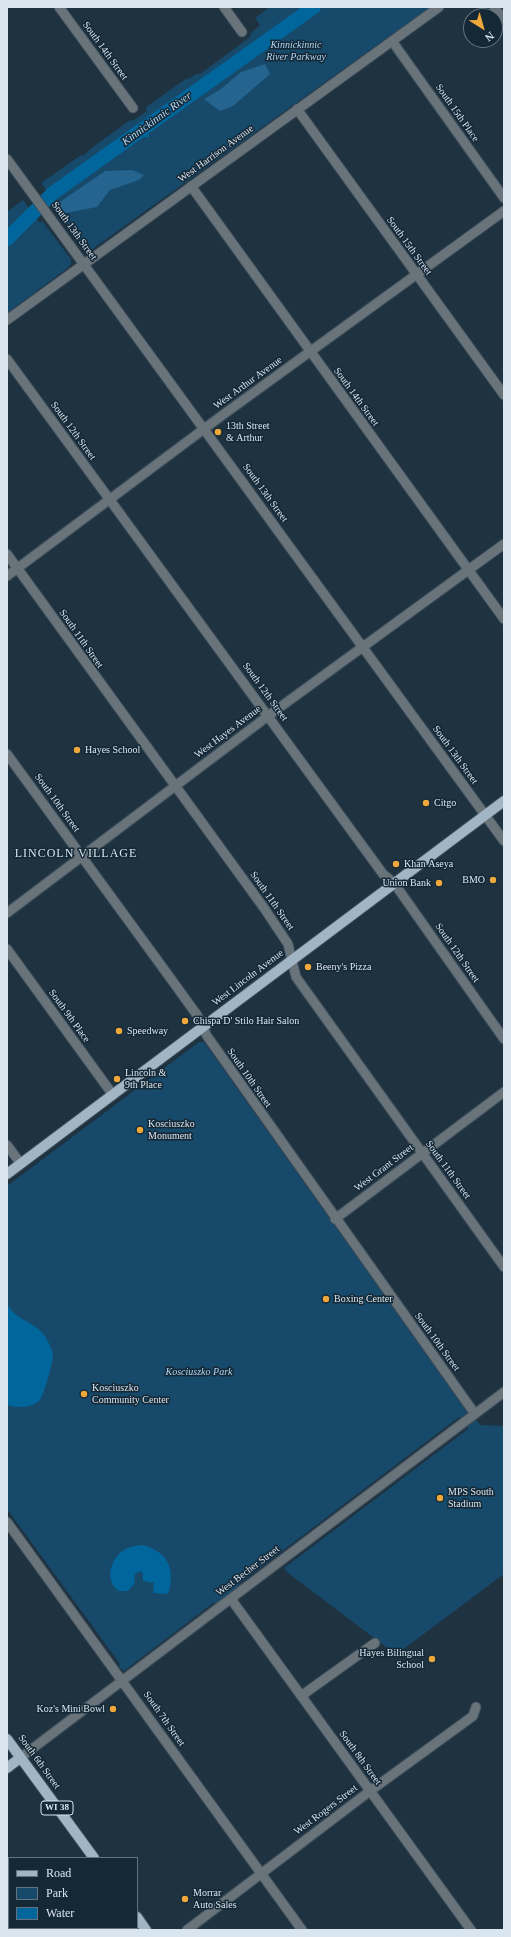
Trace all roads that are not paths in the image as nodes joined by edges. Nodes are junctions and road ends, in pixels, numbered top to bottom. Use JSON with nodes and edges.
{"nodes":[{"id":1,"x":59,"y":7,"type":"edge"},
{"id":2,"x":224,"y":7,"type":"edge"},
{"id":3,"x":439,"y":7,"type":"edge"},
{"id":4,"x":494,"y":7,"type":"edge"},
{"id":5,"x":504,"y":20,"type":"edge"},
{"id":6,"x":242,"y":32,"type":"dead end"},
{"id":7,"x":392,"y":41,"type":"junction"},
{"id":8,"x":133,"y":108,"type":"dead end"},
{"id":9,"x":297,"y":109,"type":"junction"},
{"id":10,"x":7,"y":159,"type":"edge"},
{"id":11,"x":191,"y":186,"type":"junction"},
{"id":12,"x":504,"y":198,"type":"edge"},
{"id":13,"x":504,"y":211,"type":"edge"},
{"id":14,"x":83,"y":263,"type":"junction"},
{"id":15,"x":416,"y":275,"type":"junction"},
{"id":16,"x":7,"y":320,"type":"edge"},
{"id":17,"x":310,"y":352,"type":"junction"},
{"id":18,"x":7,"y":359,"type":"edge"},
{"id":19,"x":504,"y":395,"type":"edge"},
{"id":20,"x":204,"y":428,"type":"junction"},
{"id":21,"x":110,"y":499,"type":"junction"},
{"id":22,"x":504,"y":544,"type":"edge"},
{"id":23,"x":7,"y":554,"type":"edge"},
{"id":24,"x":17,"y":569,"type":"junction"},
{"id":25,"x":468,"y":570,"type":"junction"},
{"id":26,"x":7,"y":576,"type":"edge"},
{"id":27,"x":504,"y":619,"type":"edge"},
{"id":28,"x":363,"y":646,"type":"junction"},
{"id":29,"x":268,"y":716,"type":"junction"},
{"id":30,"x":7,"y":754,"type":"edge"},
{"id":31,"x":175,"y":786,"type":"junction"},
{"id":32,"x":504,"y":801,"type":"edge"},
{"id":33,"x":485,"y":815,"type":"junction"},
{"id":34,"x":504,"y":841,"type":"edge"},
{"id":35,"x":82,"y":856,"type":"junction"},
{"id":36,"x":394,"y":883,"type":"junction"},
{"id":37,"x":7,"y":912,"type":"edge"},
{"id":38,"x":7,"y":949,"type":"edge"},
{"id":39,"x":292,"y":960,"type":"junction"},
{"id":40,"x":202,"y":1028,"type":"junction"},
{"id":41,"x":504,"y":1039,"type":"edge"},
{"id":42,"x":504,"y":1092,"type":"edge"},
{"id":43,"x":113,"y":1095,"type":"junction"},
{"id":44,"x":7,"y":1145,"type":"edge"},
{"id":45,"x":422,"y":1153,"type":"junction"},
{"id":46,"x":21,"y":1164,"type":"junction"},
{"id":47,"x":7,"y":1174,"type":"edge"},
{"id":48,"x":335,"y":1219,"type":"junction"},
{"id":49,"x":504,"y":1267,"type":"edge"},
{"id":50,"x":504,"y":1392,"type":"edge"},
{"id":51,"x":475,"y":1414,"type":"junction"},
{"id":52,"x":7,"y":1522,"type":"edge"},
{"id":53,"x":231,"y":1599,"type":"junction"},
{"id":54,"x":374,"y":1643,"type":"dead end"},
{"id":55,"x":123,"y":1680,"type":"junction"},
{"id":56,"x":301,"y":1696,"type":"junction"},
{"id":57,"x":476,"y":1708,"type":"dead end"},
{"id":58,"x":7,"y":1739,"type":"edge"},
{"id":59,"x":20,"y":1758,"type":"junction"},
{"id":60,"x":7,"y":1768,"type":"edge"},
{"id":61,"x":370,"y":1791,"type":"junction"},
{"id":62,"x":93,"y":1857,"type":"edge"},
{"id":63,"x":260,"y":1873,"type":"junction"},
{"id":64,"x":138,"y":1918,"type":"edge"},
{"id":65,"x":146,"y":1930,"type":"edge"},
{"id":66,"x":187,"y":1930,"type":"edge"},
{"id":67,"x":302,"y":1930,"type":"edge"},
{"id":68,"x":471,"y":1930,"type":"edge"}],
"edges":[{"from":1,"to":8,"type":"street","name":"South 14th Street"},
{"from":2,"to":6,"type":"street"},
{"from":3,"to":7,"type":"street","name":"West Harrison Avenue"},
{"from":4,"to":5,"type":"street"},
{"from":7,"to":9,"type":"street","name":"West Harrison Avenue"},
{"from":7,"to":12,"type":"street","name":"South 15th Place"},
{"from":9,"to":11,"type":"street","name":"West Harrison Avenue"},
{"from":9,"to":15,"type":"street","name":"South 15th Street"},
{"from":10,"to":14,"type":"street","name":"South 13th Street"},
{"from":11,"to":14,"type":"street","name":"West Harrison Avenue"},
{"from":11,"to":17,"type":"street","name":"South 14th Street"},
{"from":13,"to":15,"type":"street","name":"West Arthur Avenue"},
{"from":14,"to":16,"type":"street","name":"West Harrison Avenue"},
{"from":14,"to":20,"type":"street","name":"South 13th Street"},
{"from":15,"to":17,"type":"street","name":"West Arthur Avenue"},
{"from":15,"to":19,"type":"street","name":"South 15th Street"},
{"from":17,"to":20,"type":"street","name":"West Arthur Avenue"},
{"from":17,"to":25,"type":"street","name":"South 14th Street"},
{"from":18,"to":21,"type":"street","name":"South 12th Street"},
{"from":20,"to":21,"type":"street","name":"West Arthur Avenue"},
{"from":20,"to":28,"type":"street","name":"South 13th Street"},
{"from":21,"to":24,"type":"street","name":"West Arthur Avenue"},
{"from":21,"to":29,"type":"street","name":"South 12th Street"},
{"from":22,"to":25,"type":"street","name":"West Hayes Avenue"},
{"from":23,"to":24,"type":"street","name":"South 11th Street"},
{"from":24,"to":26,"type":"street","name":"West Arthur Avenue"},
{"from":24,"to":31,"type":"street","name":"South 11th Street"},
{"from":25,"to":27,"type":"street","name":"South 14th Street"},
{"from":25,"to":28,"type":"street","name":"West Hayes Avenue"},
{"from":28,"to":29,"type":"street","name":"West Hayes Avenue"},
{"from":28,"to":33,"type":"street","name":"South 13th Street"},
{"from":29,"to":31,"type":"street","name":"West Hayes Avenue"},
{"from":29,"to":36,"type":"street","name":"South 12th Street"},
{"from":30,"to":35,"type":"street","name":"South 10th Street"},
{"from":31,"to":35,"type":"street","name":"West Hayes Avenue"},
{"from":31,"to":39,"type":"street","name":"South 11th Street"},
{"from":32,"to":33,"type":"main road","name":"West Lincoln Avenue"},
{"from":33,"to":34,"type":"street","name":"South 13th Street"},
{"from":33,"to":36,"type":"main road","name":"West Lincoln Avenue"},
{"from":35,"to":37,"type":"street","name":"West Hayes Avenue"},
{"from":35,"to":40,"type":"street","name":"South 10th Street"},
{"from":36,"to":39,"type":"main road","name":"West Lincoln Avenue"},
{"from":36,"to":41,"type":"street","name":"South 12th Street"},
{"from":38,"to":43,"type":"street","name":"South 9th Place"},
{"from":39,"to":40,"type":"main road","name":"West Lincoln Avenue"},
{"from":39,"to":45,"type":"street","name":"South 11th Street"},
{"from":40,"to":43,"type":"main road","name":"West Lincoln Avenue"},
{"from":40,"to":48,"type":"street","name":"South 10th Street"},
{"from":42,"to":45,"type":"street","name":"West Grant Street"},
{"from":43,"to":46,"type":"main road","name":"West Lincoln Avenue"},
{"from":44,"to":46,"type":"street"},
{"from":45,"to":48,"type":"street","name":"West Grant Street"},
{"from":45,"to":49,"type":"street","name":"South 11th Street"},
{"from":46,"to":47,"type":"main road","name":"West Lincoln Avenue"},
{"from":48,"to":51,"type":"street","name":"South 10th Street"},
{"from":50,"to":51,"type":"street","name":"West Becher Street"},
{"from":51,"to":53,"type":"street","name":"West Becher Street"},
{"from":52,"to":55,"type":"street","name":"South 7th Street"},
{"from":53,"to":55,"type":"street","name":"West Becher Street"},
{"from":53,"to":56,"type":"street","name":"South 8th Street"},
{"from":54,"to":56,"type":"street"},
{"from":55,"to":59,"type":"street","name":"West Becher Street"},
{"from":55,"to":63,"type":"street","name":"South 7th Street"},
{"from":56,"to":61,"type":"street","name":"South 8th Street"},
{"from":57,"to":61,"type":"street","name":"West Rogers Street"},
{"from":58,"to":59,"type":"main road","name":"South 6th Street","number":"WI 38"},
{"from":59,"to":60,"type":"main road","name":"West Becher Street"},
{"from":59,"to":62,"type":"main road","name":"South 6th Street","number":"WI 38"},
{"from":61,"to":63,"type":"street","name":"West Rogers Street"},
{"from":61,"to":68,"type":"street","name":"South 8th Street"},
{"from":63,"to":66,"type":"street","name":"West Rogers Street"},
{"from":63,"to":67,"type":"street","name":"South 7th Street"},
{"from":64,"to":65,"type":"main road"}]}
